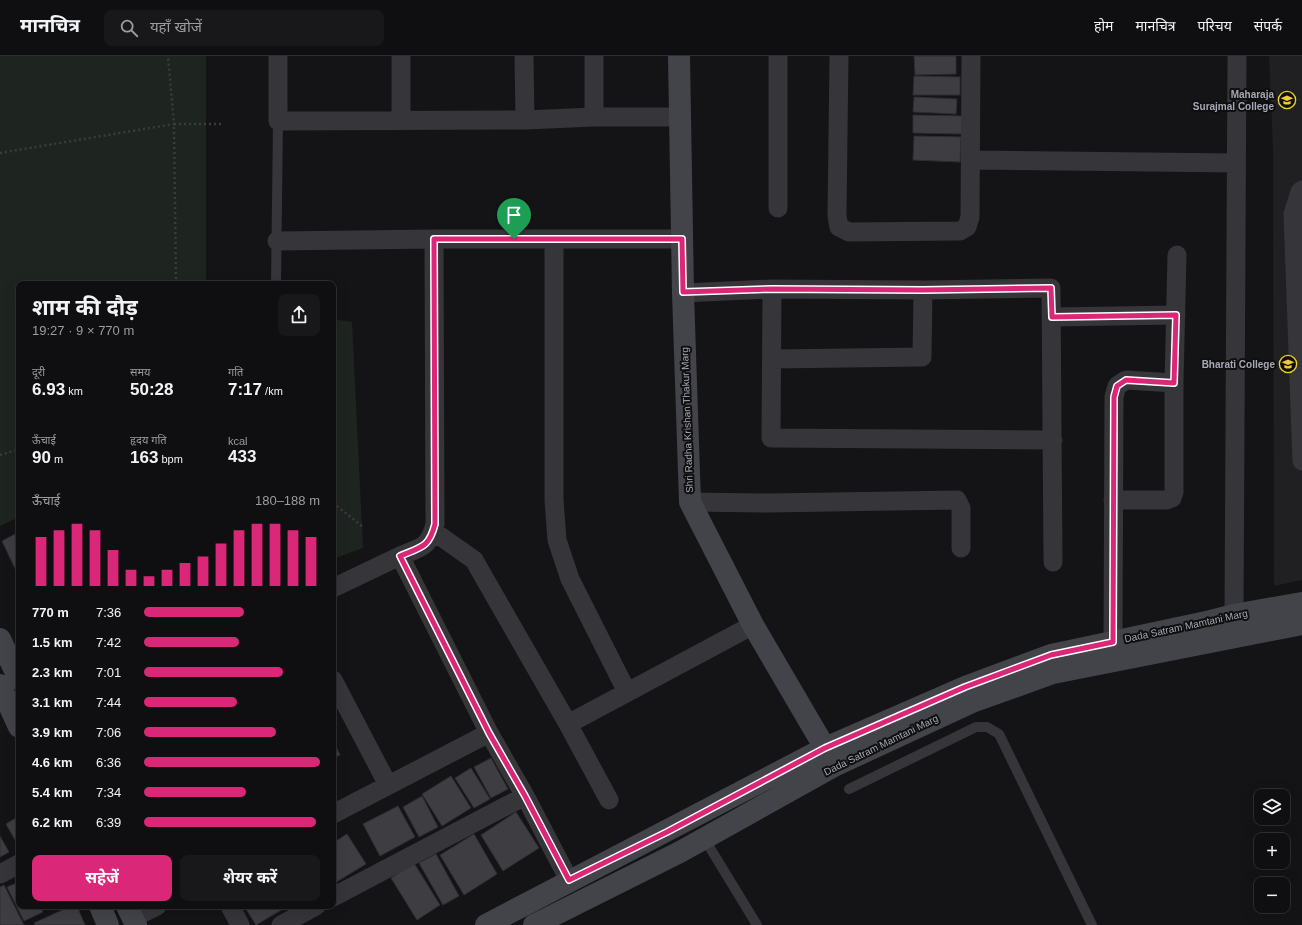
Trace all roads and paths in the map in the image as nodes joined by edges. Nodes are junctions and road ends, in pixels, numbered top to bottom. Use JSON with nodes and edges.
{"nodes":[{"id":1,"x":168,"y":56,"type":"edge"},
{"id":2,"x":278,"y":56,"type":"edge"},
{"id":3,"x":401,"y":56,"type":"edge"},
{"id":4,"x":524,"y":56,"type":"edge"},
{"id":5,"x":594,"y":56,"type":"edge"},
{"id":6,"x":679,"y":56,"type":"edge"},
{"id":7,"x":778,"y":56,"type":"edge"},
{"id":8,"x":839,"y":56,"type":"edge"},
{"id":9,"x":970,"y":56,"type":"edge"},
{"id":10,"x":1237,"y":56,"type":"edge"},
{"id":11,"x":594,"y":117,"type":"junction"},
{"id":12,"x":680,"y":117,"type":"junction"},
{"id":13,"x":401,"y":119,"type":"junction"},
{"id":14,"x":525,"y":120,"type":"junction"},
{"id":15,"x":278,"y":121,"type":"junction"},
{"id":16,"x":174,"y":124,"type":"junction"},
{"id":17,"x":222,"y":124,"type":"dead end"},
{"id":18,"x":0,"y":153,"type":"edge"},
{"id":19,"x":970,"y":160,"type":"junction"},
{"id":20,"x":1236,"y":163,"type":"junction"},
{"id":21,"x":1302,"y":190,"type":"edge"},
{"id":22,"x":778,"y":208,"type":"dead end"},
{"id":23,"x":434,"y":239,"type":"junction"},
{"id":24,"x":554,"y":239,"type":"junction"},
{"id":25,"x":682,"y":239,"type":"junction"},
{"id":26,"x":277,"y":241,"type":"junction"},
{"id":27,"x":1177,"y":255,"type":"dead end"},
{"id":28,"x":176,"y":281,"type":"edge"},
{"id":29,"x":276,"y":281,"type":"edge"},
{"id":30,"x":772,"y":289,"type":"junction"},
{"id":31,"x":923,"y":290,"type":"junction"},
{"id":32,"x":683,"y":292,"type":"junction"},
{"id":33,"x":1176,"y":315,"type":"junction"},
{"id":34,"x":1052,"y":317,"type":"junction"},
{"id":35,"x":773,"y":359,"type":"junction"},
{"id":36,"x":1174,"y":383,"type":"junction"},
{"id":37,"x":1053,"y":440,"type":"junction"},
{"id":38,"x":16,"y":450,"type":"edge"},
{"id":39,"x":0,"y":454,"type":"edge"},
{"id":40,"x":1302,"y":461,"type":"edge"},
{"id":41,"x":1113,"y":500,"type":"junction"},
{"id":42,"x":690,"y":502,"type":"junction"},
{"id":43,"x":336,"y":505,"type":"edge"},
{"id":44,"x":362,"y":526,"type":"dead end"},
{"id":45,"x":433,"y":531,"type":"junction"},
{"id":46,"x":961,"y":548,"type":"dead end"},
{"id":47,"x":400,"y":556,"type":"junction"},
{"id":48,"x":1053,"y":562,"type":"dead end"},
{"id":49,"x":336,"y":587,"type":"edge"},
{"id":50,"x":1302,"y":602,"type":"edge"},
{"id":51,"x":1234,"y":615,"type":"junction"},
{"id":52,"x":1302,"y":624,"type":"edge"},
{"id":53,"x":753,"y":625,"type":"junction"},
{"id":54,"x":0,"y":639,"type":"edge"},
{"id":55,"x":1113,"y":642,"type":"junction"},
{"id":56,"x":16,"y":672,"type":"edge"},
{"id":57,"x":0,"y":685,"type":"edge"},
{"id":58,"x":336,"y":686,"type":"edge"},
{"id":59,"x":627,"y":692,"type":"junction"},
{"id":60,"x":16,"y":720,"type":"edge"},
{"id":61,"x":568,"y":724,"type":"junction"},
{"id":62,"x":489,"y":733,"type":"junction"},
{"id":63,"x":830,"y":757,"type":"junction"},
{"id":64,"x":388,"y":785,"type":"junction"},
{"id":65,"x":849,"y":789,"type":"dead end"},
{"id":66,"x":525,"y":796,"type":"junction"},
{"id":67,"x":609,"y":800,"type":"dead end"},
{"id":68,"x":336,"y":812,"type":"edge"},
{"id":69,"x":704,"y":838,"type":"junction"},
{"id":70,"x":16,"y":866,"type":"edge"},
{"id":71,"x":0,"y":874,"type":"edge"},
{"id":72,"x":569,"y":880,"type":"junction"},
{"id":73,"x":336,"y":895,"type":"edge"},
{"id":74,"x":101,"y":909,"type":"edge"},
{"id":75,"x":150,"y":909,"type":"edge"},
{"id":76,"x":232,"y":909,"type":"edge"},
{"id":77,"x":310,"y":909,"type":"edge"},
{"id":78,"x":132,"y":916,"type":"edge"},
{"id":79,"x":108,"y":925,"type":"edge"},
{"id":80,"x":240,"y":925,"type":"edge"},
{"id":81,"x":280,"y":925,"type":"edge"},
{"id":82,"x":486,"y":925,"type":"edge"},
{"id":83,"x":534,"y":925,"type":"edge"},
{"id":84,"x":757,"y":925,"type":"edge"},
{"id":85,"x":1092,"y":925,"type":"edge"}],
"edges":[{"from":1,"to":16,"type":"path"},
{"from":2,"to":15,"type":"street"},
{"from":3,"to":13,"type":"street"},
{"from":4,"to":14,"type":"street"},
{"from":5,"to":11,"type":"street"},
{"from":6,"to":12,"type":"street","name":"Shri Radha Krishan Thakur Marg"},
{"from":7,"to":22,"type":"street"},
{"from":8,"to":19,"type":"street"},
{"from":9,"to":19,"type":"street"},
{"from":10,"to":20,"type":"street"},
{"from":11,"to":12,"type":"street"},
{"from":11,"to":14,"type":"street"},
{"from":12,"to":25,"type":"street","name":"Shri Radha Krishan Thakur Marg"},
{"from":13,"to":14,"type":"street"},
{"from":13,"to":15,"type":"street"},
{"from":15,"to":26,"type":"lane"},
{"from":16,"to":17,"type":"path"},
{"from":16,"to":18,"type":"path"},
{"from":16,"to":28,"type":"path"},
{"from":19,"to":20,"type":"street"},
{"from":20,"to":51,"type":"street"},
{"from":21,"to":40,"type":"street"},
{"from":23,"to":24,"type":"street"},
{"from":23,"to":26,"type":"street"},
{"from":23,"to":45,"type":"street"},
{"from":24,"to":25,"type":"street"},
{"from":24,"to":59,"type":"street"},
{"from":25,"to":32,"type":"street","name":"Shri Radha Krishan Thakur Marg"},
{"from":26,"to":29,"type":"lane"},
{"from":27,"to":33,"type":"street"},
{"from":30,"to":31,"type":"street"},
{"from":30,"to":32,"type":"street"},
{"from":30,"to":35,"type":"street"},
{"from":31,"to":34,"type":"street"},
{"from":31,"to":35,"type":"street"},
{"from":32,"to":42,"type":"street","name":"Shri Radha Krishan Thakur Marg"},
{"from":33,"to":34,"type":"street"},
{"from":33,"to":36,"type":"street"},
{"from":34,"to":37,"type":"street"},
{"from":35,"to":37,"type":"street"},
{"from":36,"to":41,"type":"street"},
{"from":36,"to":41,"type":"street"},
{"from":37,"to":48,"type":"street"},
{"from":38,"to":39,"type":"path"},
{"from":41,"to":55,"type":"street"},
{"from":42,"to":46,"type":"street"},
{"from":42,"to":53,"type":"street","name":"Shri Radha Krishan Thakur Marg"},
{"from":43,"to":44,"type":"path"},
{"from":45,"to":47,"type":"street"},
{"from":45,"to":61,"type":"street"},
{"from":47,"to":49,"type":"street"},
{"from":47,"to":62,"type":"street"},
{"from":50,"to":51,"type":"street","name":"Dada Satram Mamtani Marg"},
{"from":51,"to":55,"type":"street","name":"Dada Satram Mamtani Marg"},
{"from":52,"to":63,"type":"street","name":"Dada Satram Mamtani Marg"},
{"from":53,"to":59,"type":"street"},
{"from":53,"to":63,"type":"street","name":"Shri Radha Krishan Thakur Marg"},
{"from":54,"to":56,"type":"street"},
{"from":55,"to":63,"type":"street","name":"Dada Satram Mamtani Marg"},
{"from":57,"to":60,"type":"street"},
{"from":58,"to":64,"type":"street"},
{"from":59,"to":61,"type":"street"},
{"from":61,"to":67,"type":"street"},
{"from":62,"to":64,"type":"street"},
{"from":62,"to":66,"type":"street"},
{"from":63,"to":69,"type":"street","name":"Dada Satram Mamtani Marg"},
{"from":63,"to":72,"type":"street","name":"Dada Satram Mamtani Marg"},
{"from":64,"to":68,"type":"street"},
{"from":65,"to":85,"type":"lane"},
{"from":66,"to":72,"type":"street"},
{"from":66,"to":73,"type":"street"},
{"from":69,"to":83,"type":"street","name":"Dada Satram Mamtani Marg"},
{"from":69,"to":84,"type":"lane"},
{"from":70,"to":71,"type":"street"},
{"from":72,"to":82,"type":"street","name":"Dada Satram Mamtani Marg"},
{"from":74,"to":79,"type":"street"},
{"from":75,"to":78,"type":"street"},
{"from":76,"to":80,"type":"street"},
{"from":77,"to":81,"type":"street"}]}
